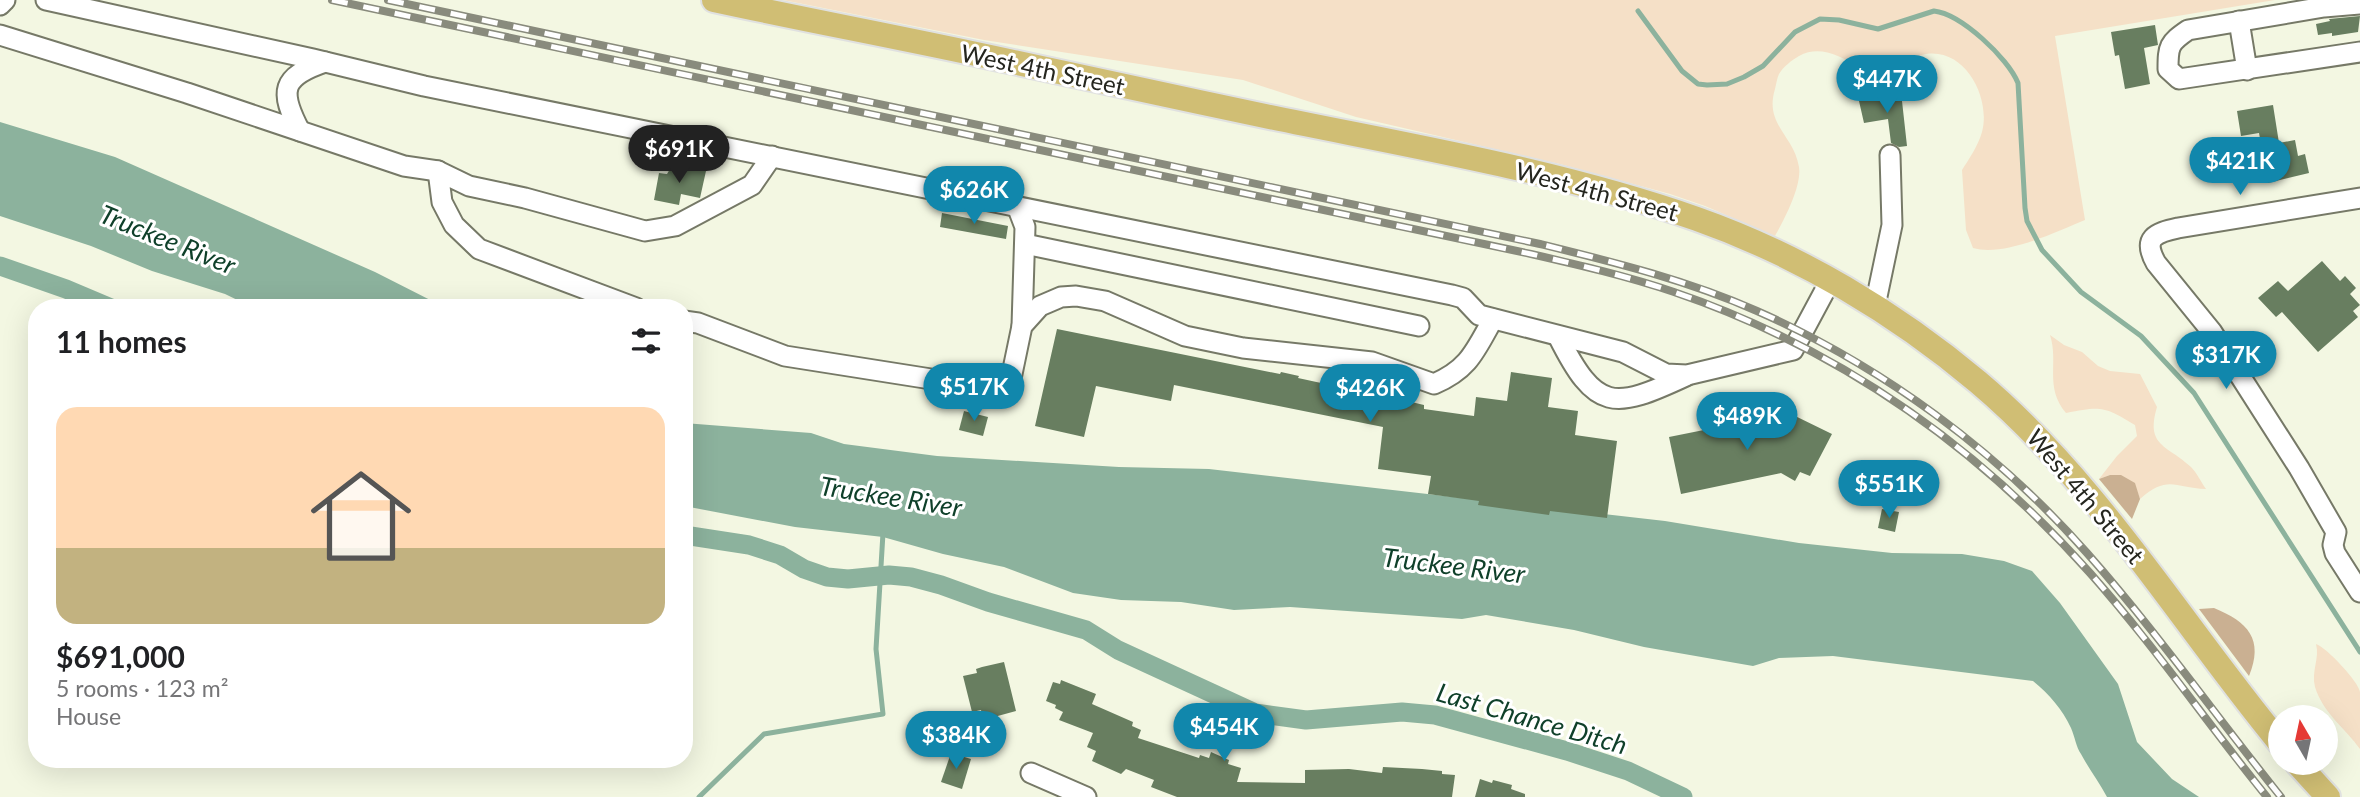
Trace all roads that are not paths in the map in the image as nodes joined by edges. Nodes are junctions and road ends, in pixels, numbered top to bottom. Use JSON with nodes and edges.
{"nodes":[{"id":1,"x":5,"y":0,"type":"edge"},
{"id":2,"x":46,"y":0,"type":"edge"},
{"id":3,"x":714,"y":0,"type":"edge"},
{"id":4,"x":2360,"y":4,"type":"edge"},
{"id":5,"x":0,"y":5,"type":"edge"},
{"id":6,"x":2239,"y":21,"type":"junction"},
{"id":7,"x":0,"y":35,"type":"edge"},
{"id":8,"x":2360,"y":52,"type":"edge"},
{"id":9,"x":326,"y":62,"type":"junction"},
{"id":10,"x":2247,"y":70,"type":"junction"},
{"id":11,"x":300,"y":131,"type":"junction"},
{"id":12,"x":1890,"y":155,"type":"dead end"},
{"id":13,"x":772,"y":156,"type":"junction"},
{"id":14,"x":438,"y":171,"type":"junction"},
{"id":15,"x":2360,"y":198,"type":"edge"},
{"id":16,"x":1017,"y":206,"type":"junction"},
{"id":17,"x":1025,"y":243,"type":"junction"},
{"id":18,"x":1830,"y":281,"type":"junction"},
{"id":19,"x":612,"y":299,"type":"edge"},
{"id":20,"x":1875,"y":306,"type":"junction"},
{"id":21,"x":1493,"y":319,"type":"junction"},
{"id":22,"x":693,"y":322,"type":"edge"},
{"id":23,"x":1022,"y":326,"type":"junction"},
{"id":24,"x":1419,"y":326,"type":"dead end"},
{"id":25,"x":1558,"y":336,"type":"junction"},
{"id":26,"x":1687,"y":375,"type":"junction"},
{"id":27,"x":2360,"y":592,"type":"edge"},
{"id":28,"x":2268,"y":727,"type":"edge"},
{"id":29,"x":1031,"y":773,"type":"dead end"},
{"id":30,"x":2308,"y":775,"type":"edge"},
{"id":31,"x":1086,"y":797,"type":"edge"},
{"id":32,"x":2328,"y":797,"type":"edge"}],
"edges":[{"from":1,"to":5,"type":"street"},
{"from":2,"to":9,"type":"street"},
{"from":3,"to":18,"type":"main road","name":"West 4th Street"},
{"from":4,"to":6,"type":"street"},
{"from":6,"to":10,"type":"street"},
{"from":6,"to":10,"type":"street"},
{"from":7,"to":11,"type":"street"},
{"from":8,"to":10,"type":"street"},
{"from":9,"to":11,"type":"street"},
{"from":9,"to":13,"type":"street"},
{"from":11,"to":14,"type":"street"},
{"from":12,"to":20,"type":"street"},
{"from":13,"to":14,"type":"street"},
{"from":13,"to":16,"type":"street"},
{"from":14,"to":19,"type":"street"},
{"from":15,"to":27,"type":"street"},
{"from":16,"to":17,"type":"street"},
{"from":16,"to":21,"type":"street"},
{"from":17,"to":23,"type":"street"},
{"from":17,"to":24,"type":"street"},
{"from":18,"to":20,"type":"main road","name":"West 4th Street"},
{"from":18,"to":26,"type":"street"},
{"from":20,"to":28,"type":"main road","name":"West 4th Street"},
{"from":21,"to":23,"type":"street"},
{"from":21,"to":25,"type":"street"},
{"from":22,"to":23,"type":"street"},
{"from":25,"to":26,"type":"street"},
{"from":25,"to":26,"type":"street"},
{"from":29,"to":31,"type":"street"},
{"from":30,"to":32,"type":"main road"}]}
